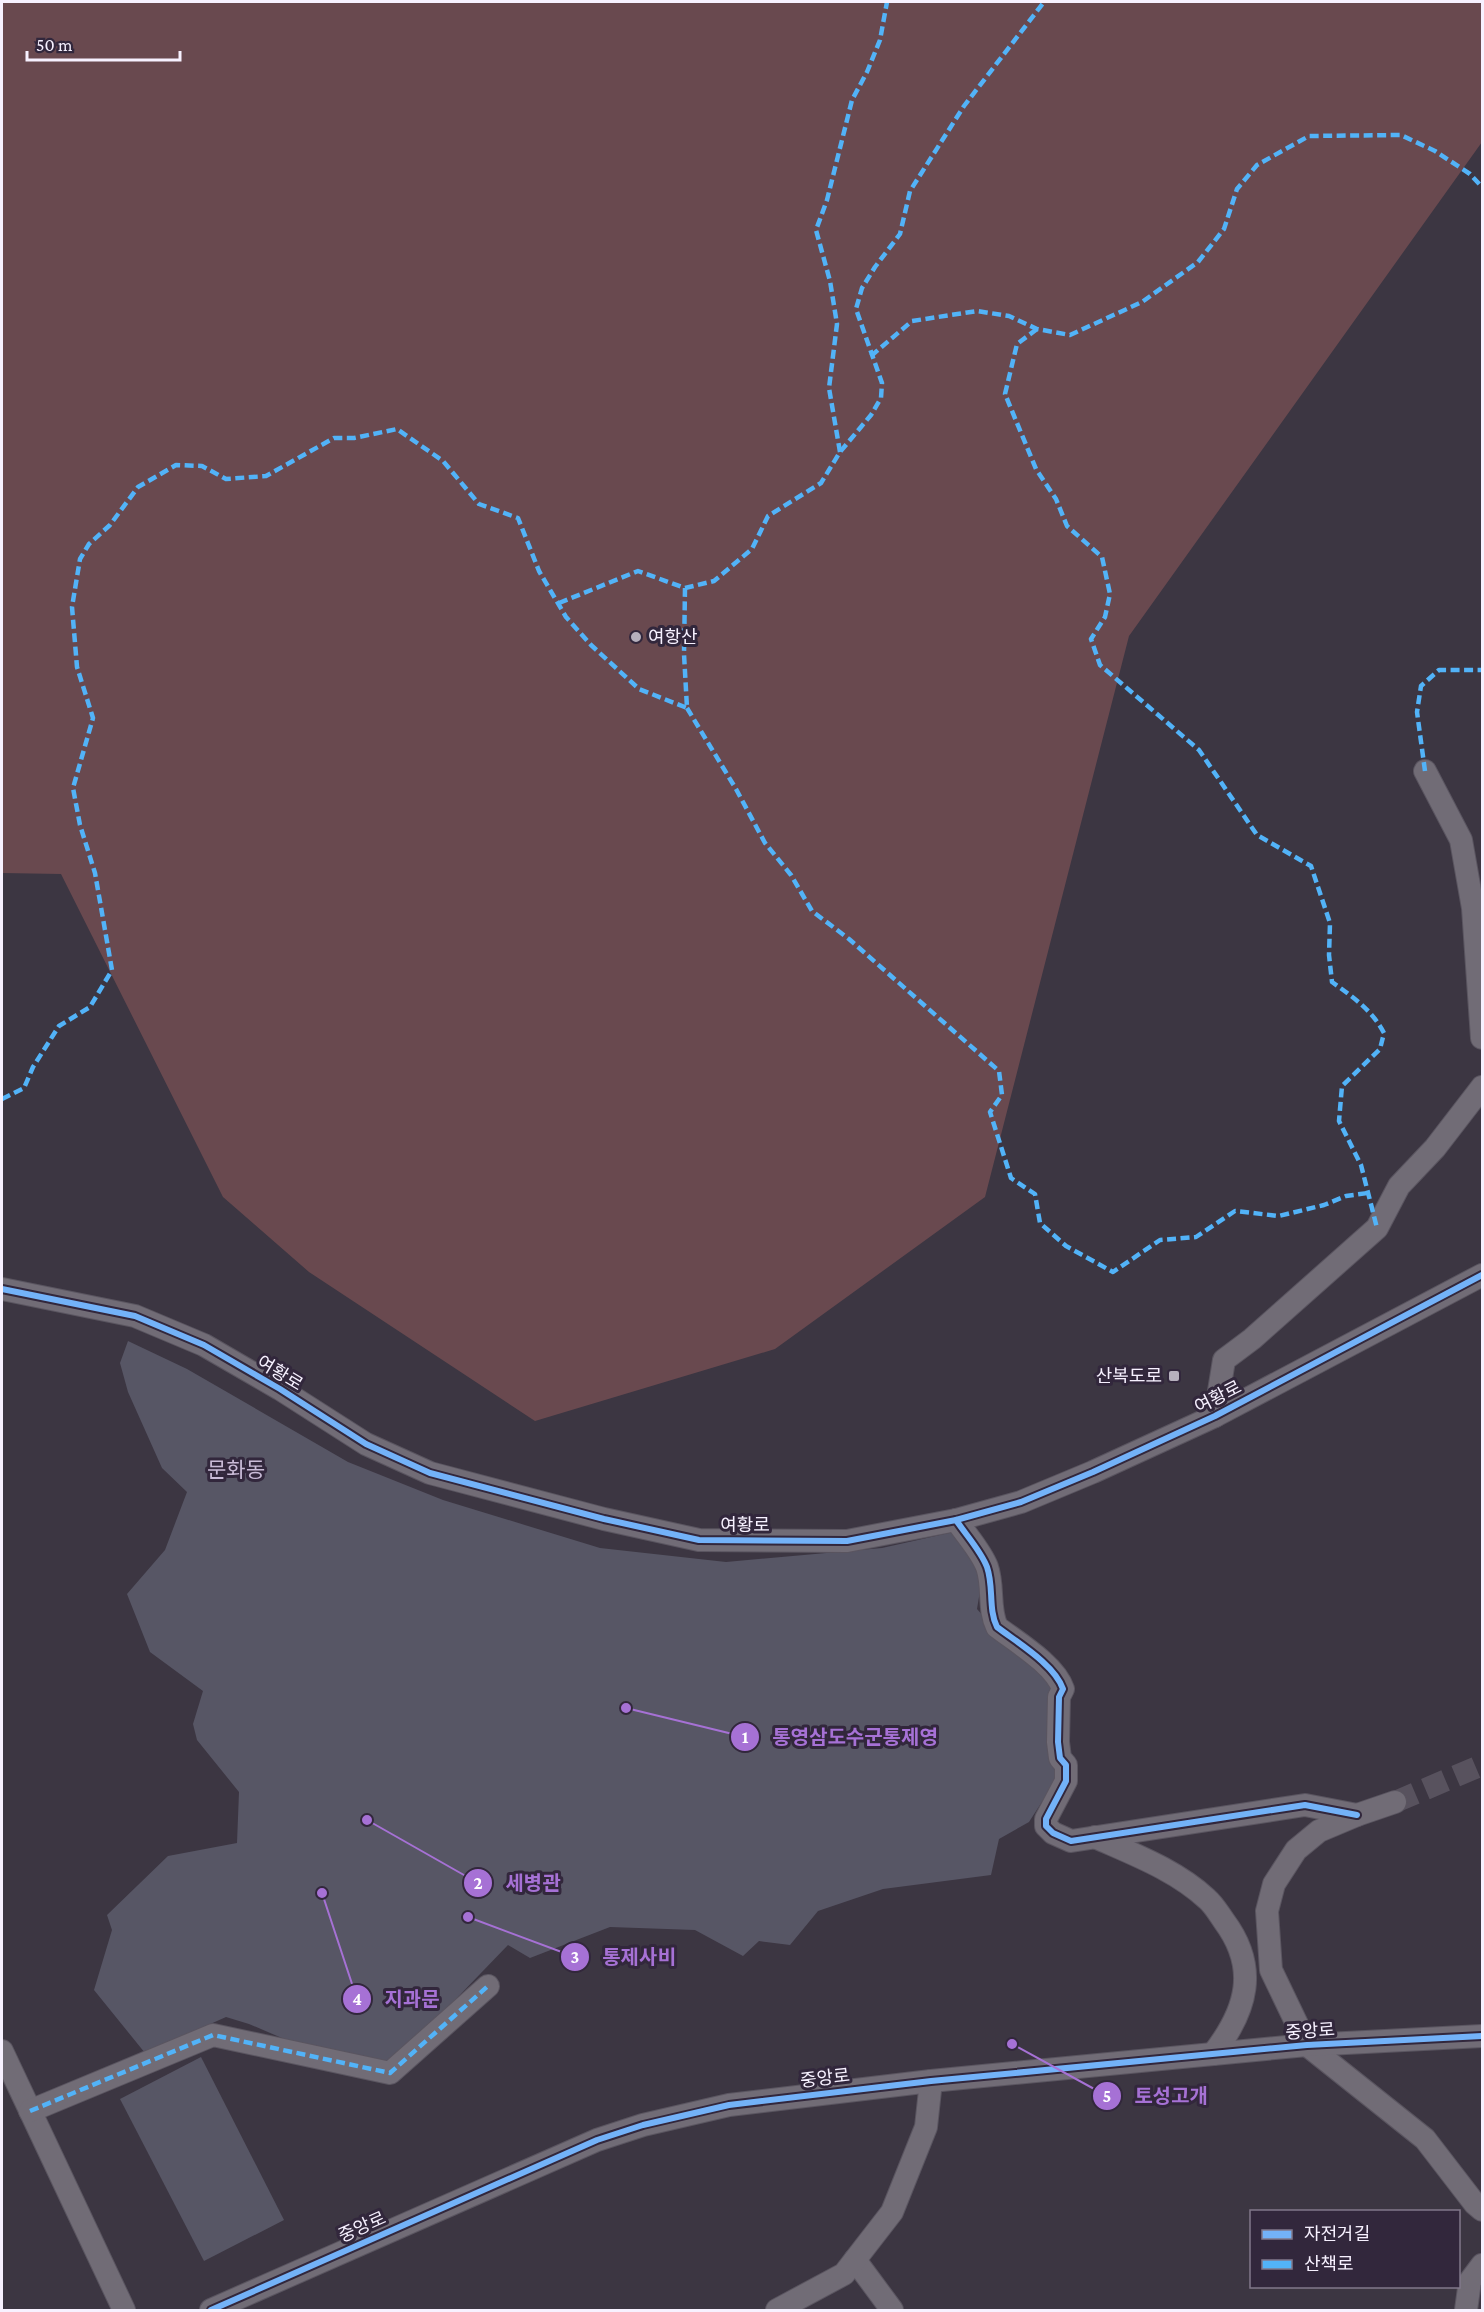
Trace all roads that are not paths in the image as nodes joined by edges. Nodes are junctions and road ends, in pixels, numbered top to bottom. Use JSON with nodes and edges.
{"nodes":[{"id":1,"x":1425,"y":771,"type":"dead end"},
{"id":2,"x":1482,"y":1038,"type":"edge"},
{"id":3,"x":1482,"y":1087,"type":"edge"},
{"id":4,"x":1482,"y":1275,"type":"edge"},
{"id":5,"x":2,"y":1289,"type":"edge"},
{"id":6,"x":1215,"y":1416,"type":"junction"},
{"id":7,"x":956,"y":1520,"type":"junction"},
{"id":8,"x":1395,"y":1802,"type":"tunnel mouth"},
{"id":9,"x":1358,"y":1815,"type":"junction"},
{"id":10,"x":1095,"y":1837,"type":"junction"},
{"id":11,"x":488,"y":1986,"type":"dead end"},
{"id":12,"x":1482,"y":2036,"type":"edge"},
{"id":13,"x":1307,"y":2045,"type":"junction"},
{"id":14,"x":2,"y":2051,"type":"edge"},
{"id":15,"x":1213,"y":2054,"type":"junction"},
{"id":16,"x":931,"y":2081,"type":"junction"},
{"id":17,"x":30,"y":2111,"type":"junction"},
{"id":18,"x":1482,"y":2210,"type":"edge"},
{"id":19,"x":855,"y":2260,"type":"junction"},
{"id":20,"x":1482,"y":2265,"type":"edge"},
{"id":21,"x":124,"y":2310,"type":"edge"},
{"id":22,"x":211,"y":2310,"type":"edge"},
{"id":23,"x":777,"y":2310,"type":"edge"},
{"id":24,"x":892,"y":2310,"type":"edge"},
{"id":25,"x":1466,"y":2310,"type":"edge"}],
"edges":[{"from":1,"to":2,"type":"street"},
{"from":3,"to":6,"type":"street"},
{"from":4,"to":6,"type":"street","name":"여황로"},
{"from":5,"to":7,"type":"street","name":"여황로"},
{"from":6,"to":7,"type":"street","name":"여황로"},
{"from":7,"to":10,"type":"street"},
{"from":8,"to":9,"type":"street"},
{"from":9,"to":10,"type":"street"},
{"from":9,"to":13,"type":"street"},
{"from":10,"to":15,"type":"street"},
{"from":11,"to":17,"type":"street"},
{"from":12,"to":13,"type":"street","name":"중앙로"},
{"from":13,"to":15,"type":"street","name":"중앙로"},
{"from":13,"to":18,"type":"street"},
{"from":14,"to":17,"type":"street"},
{"from":15,"to":16,"type":"street","name":"중앙로"},
{"from":16,"to":19,"type":"street"},
{"from":16,"to":22,"type":"street","name":"중앙로"},
{"from":17,"to":21,"type":"street"},
{"from":19,"to":23,"type":"street"},
{"from":19,"to":24,"type":"street"},
{"from":20,"to":25,"type":"street"}]}
